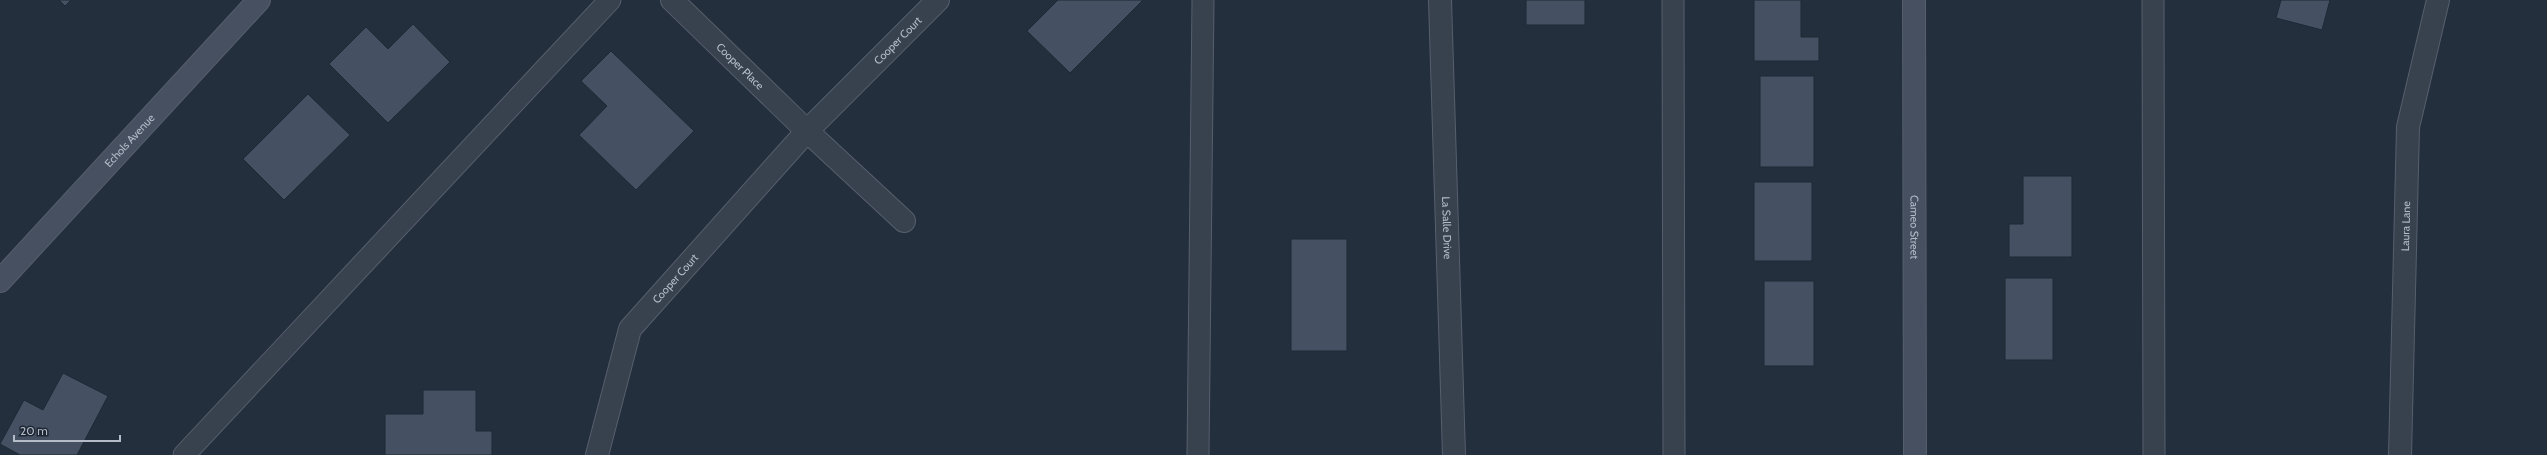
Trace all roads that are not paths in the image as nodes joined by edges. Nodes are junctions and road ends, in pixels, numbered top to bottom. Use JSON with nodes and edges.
{"nodes":[{"id":1,"x":260,"y":0,"type":"edge"},
{"id":2,"x":610,"y":0,"type":"edge"},
{"id":3,"x":672,"y":0,"type":"edge"},
{"id":4,"x":938,"y":0,"type":"edge"},
{"id":5,"x":1203,"y":0,"type":"edge"},
{"id":6,"x":1440,"y":0,"type":"edge"},
{"id":7,"x":1673,"y":0,"type":"edge"},
{"id":8,"x":1914,"y":0,"type":"edge"},
{"id":9,"x":2153,"y":0,"type":"edge"},
{"id":10,"x":2438,"y":0,"type":"edge"},
{"id":11,"x":808,"y":131,"type":"junction"},
{"id":12,"x":904,"y":221,"type":"dead end"},
{"id":13,"x":0,"y":281,"type":"edge"},
{"id":14,"x":184,"y":455,"type":"edge"},
{"id":15,"x":597,"y":455,"type":"edge"},
{"id":16,"x":1198,"y":455,"type":"edge"},
{"id":17,"x":1454,"y":455,"type":"edge"},
{"id":18,"x":1674,"y":455,"type":"edge"},
{"id":19,"x":1915,"y":455,"type":"edge"},
{"id":20,"x":2154,"y":455,"type":"edge"},
{"id":21,"x":2400,"y":455,"type":"edge"}],
"edges":[{"from":1,"to":13,"type":"street","name":"Echols Avenue"},
{"from":2,"to":14,"type":"lane"},
{"from":3,"to":11,"type":"street","name":"Cooper Place"},
{"from":4,"to":11,"type":"street","name":"Cooper Court"},
{"from":5,"to":16,"type":"lane"},
{"from":6,"to":17,"type":"street","name":"La Salle Drive"},
{"from":7,"to":18,"type":"lane"},
{"from":8,"to":19,"type":"street","name":"Cameo Street"},
{"from":9,"to":20,"type":"lane"},
{"from":10,"to":21,"type":"street","name":"Laura Lane"},
{"from":11,"to":12,"type":"street"},
{"from":11,"to":15,"type":"street","name":"Cooper Court"}]}
